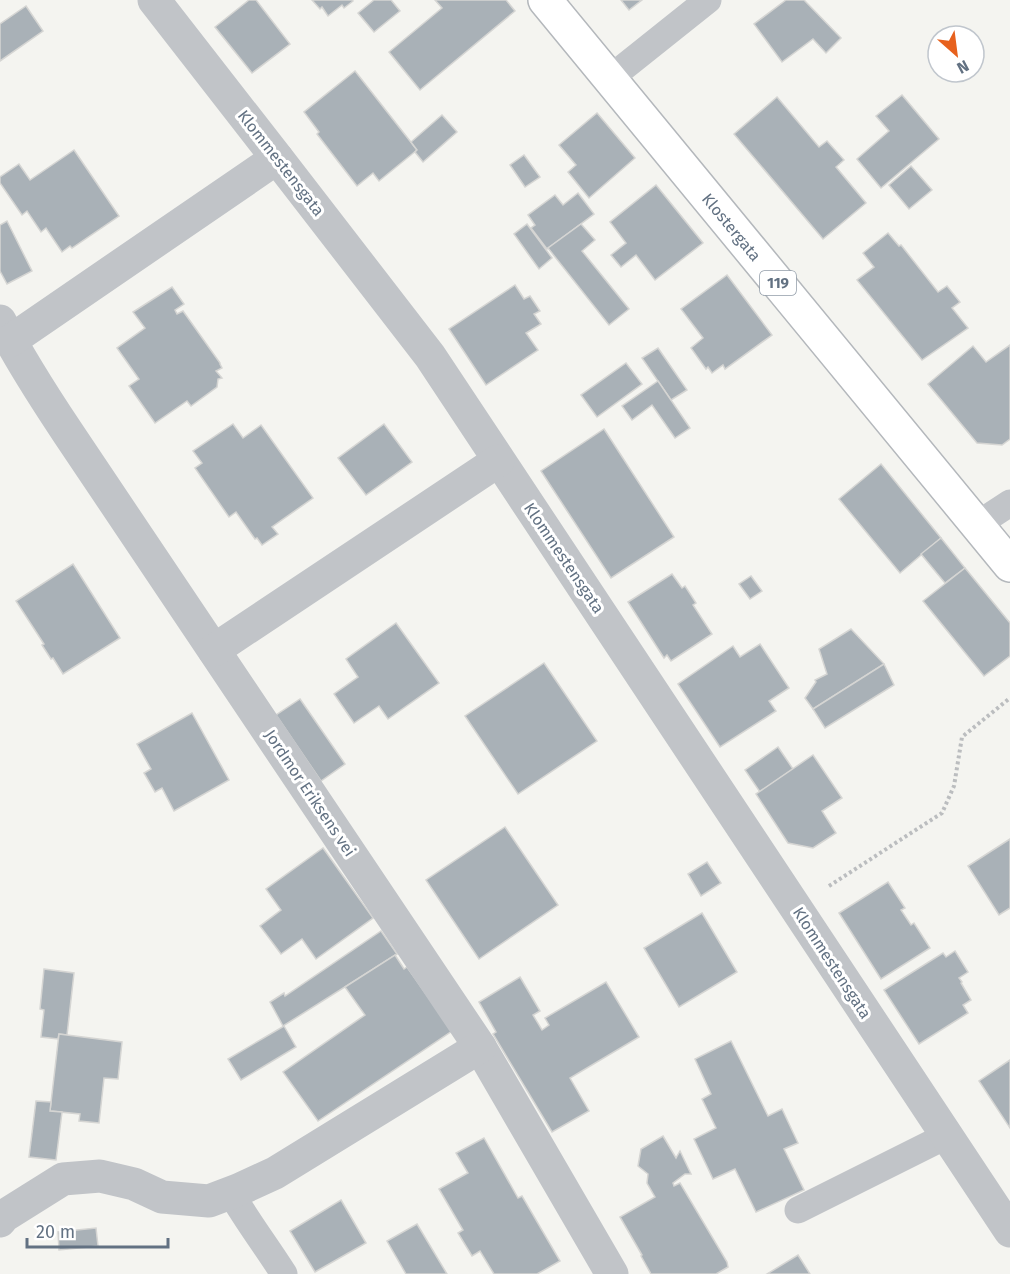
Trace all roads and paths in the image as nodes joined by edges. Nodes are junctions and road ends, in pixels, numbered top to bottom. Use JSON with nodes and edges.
{"nodes":[{"id":1,"x":154,"y":0,"type":"edge"},
{"id":2,"x":545,"y":0,"type":"edge"},
{"id":3,"x":708,"y":0,"type":"edge"},
{"id":4,"x":609,"y":79,"type":"junction"},
{"id":5,"x":277,"y":158,"type":"junction"},
{"id":6,"x":5,"y":331,"type":"edge"},
{"id":7,"x":498,"y":460,"type":"junction"},
{"id":8,"x":1010,"y":503,"type":"edge"},
{"id":9,"x":978,"y":524,"type":"junction"},
{"id":10,"x":1010,"y":565,"type":"edge"},
{"id":11,"x":214,"y":650,"type":"junction"},
{"id":12,"x":1010,"y":698,"type":"edge"},
{"id":13,"x":796,"y":907,"type":"junction"},
{"id":14,"x":480,"y":1047,"type":"junction"},
{"id":15,"x":946,"y":1136,"type":"junction"},
{"id":16,"x":231,"y":1192,"type":"junction"},
{"id":17,"x":798,"y":1210,"type":"dead end"},
{"id":18,"x":0,"y":1221,"type":"edge"},
{"id":19,"x":1010,"y":1231,"type":"edge"},
{"id":20,"x":609,"y":1273,"type":"edge"},
{"id":21,"x":285,"y":1274,"type":"edge"}],
"edges":[{"from":1,"to":5,"type":"street","name":"Klommestensgata"},
{"from":2,"to":4,"type":"main road","name":"Klostergata","number":"119"},
{"from":3,"to":4,"type":"lane"},
{"from":4,"to":9,"type":"main road","name":"Klostergata","number":"119"},
{"from":5,"to":6,"type":"street"},
{"from":5,"to":7,"type":"street","name":"Klommestensgata"},
{"from":6,"to":11,"type":"street","name":"Jordmor Eriksens vei"},
{"from":7,"to":11,"type":"street"},
{"from":7,"to":13,"type":"street","name":"Klommestensgata"},
{"from":8,"to":9,"type":"lane"},
{"from":9,"to":10,"type":"main road","name":"Klostergata","number":"119"},
{"from":11,"to":14,"type":"street","name":"Jordmor Eriksens vei"},
{"from":12,"to":13,"type":"path"},
{"from":13,"to":15,"type":"street","name":"Klommestensgata"},
{"from":14,"to":16,"type":"street"},
{"from":14,"to":20,"type":"street","name":"Jordmor Eriksens vei"},
{"from":15,"to":17,"type":"lane"},
{"from":15,"to":19,"type":"street","name":"Klommestensgata"},
{"from":16,"to":18,"type":"street"},
{"from":16,"to":21,"type":"lane"}]}
